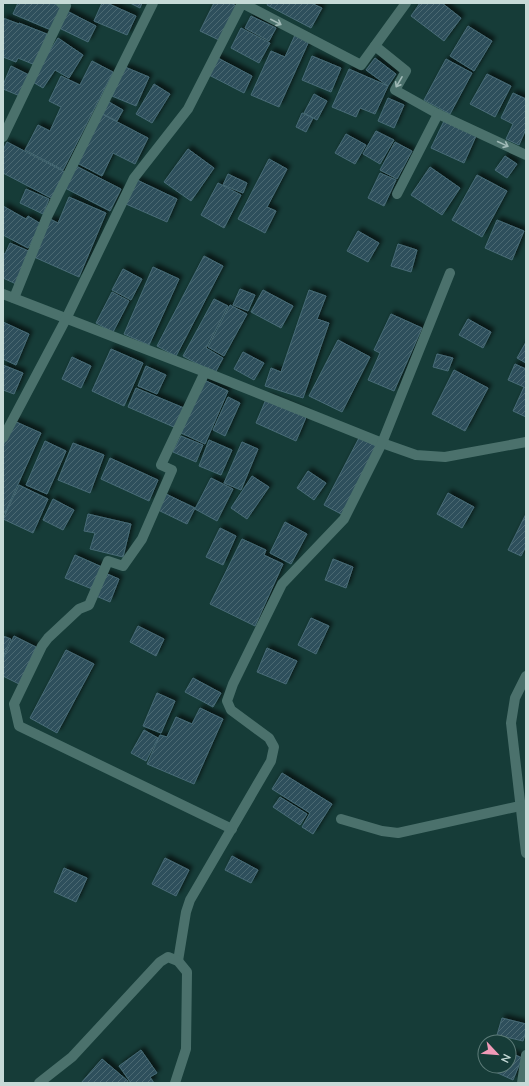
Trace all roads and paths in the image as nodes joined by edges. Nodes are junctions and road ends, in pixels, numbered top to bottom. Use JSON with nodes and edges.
{"nodes":[{"id":1,"x":61,"y":3,"type":"edge"},
{"id":2,"x":153,"y":3,"type":"edge"},
{"id":3,"x":242,"y":3,"type":"edge"},
{"id":4,"x":263,"y":3,"type":"edge"},
{"id":5,"x":406,"y":3,"type":"edge"},
{"id":6,"x":257,"y":12,"type":"junction"},
{"id":7,"x":375,"y":46,"type":"junction"},
{"id":8,"x":438,"y":114,"type":"junction"},
{"id":9,"x":3,"y":137,"type":"edge"},
{"id":10,"x":526,"y":155,"type":"edge"},
{"id":11,"x":397,"y":194,"type":"dead end"},
{"id":12,"x":450,"y":273,"type":"dead end"},
{"id":13,"x":3,"y":294,"type":"edge"},
{"id":14,"x":14,"y":298,"type":"junction"},
{"id":15,"x":66,"y":319,"type":"junction"},
{"id":16,"x":205,"y":372,"type":"junction"},
{"id":17,"x":3,"y":438,"type":"edge"},
{"id":18,"x":526,"y":442,"type":"edge"},
{"id":19,"x":382,"y":443,"type":"junction"},
{"id":20,"x":526,"y":676,"type":"edge"},
{"id":21,"x":520,"y":806,"type":"junction"},
{"id":22,"x":341,"y":819,"type":"dead end"},
{"id":23,"x":232,"y":829,"type":"junction"},
{"id":24,"x":526,"y":853,"type":"edge"},
{"id":25,"x":178,"y":961,"type":"junction"},
{"id":26,"x":526,"y":1055,"type":"edge"},
{"id":27,"x":39,"y":1083,"type":"edge"},
{"id":28,"x":175,"y":1083,"type":"edge"},
{"id":29,"x":522,"y":1083,"type":"edge"}],
"edges":[{"from":1,"to":9,"type":"street"},
{"from":2,"to":14,"type":"street"},
{"from":3,"to":6,"type":"street"},
{"from":3,"to":15,"type":"street"},
{"from":4,"to":6,"type":"street"},
{"from":5,"to":7,"type":"street"},
{"from":6,"to":7,"type":"street","one_way":true},
{"from":7,"to":8,"type":"street","one_way":true},
{"from":8,"to":10,"type":"street","one_way":true},
{"from":8,"to":11,"type":"street"},
{"from":12,"to":19,"type":"street"},
{"from":13,"to":14,"type":"street"},
{"from":14,"to":15,"type":"street"},
{"from":15,"to":16,"type":"street"},
{"from":15,"to":17,"type":"street"},
{"from":16,"to":19,"type":"street"},
{"from":16,"to":23,"type":"street"},
{"from":18,"to":19,"type":"street"},
{"from":19,"to":23,"type":"street"},
{"from":20,"to":21,"type":"street"},
{"from":21,"to":22,"type":"street"},
{"from":21,"to":24,"type":"street"},
{"from":23,"to":25,"type":"street"},
{"from":25,"to":27,"type":"street"},
{"from":25,"to":28,"type":"street"},
{"from":26,"to":29,"type":"street"}]}
